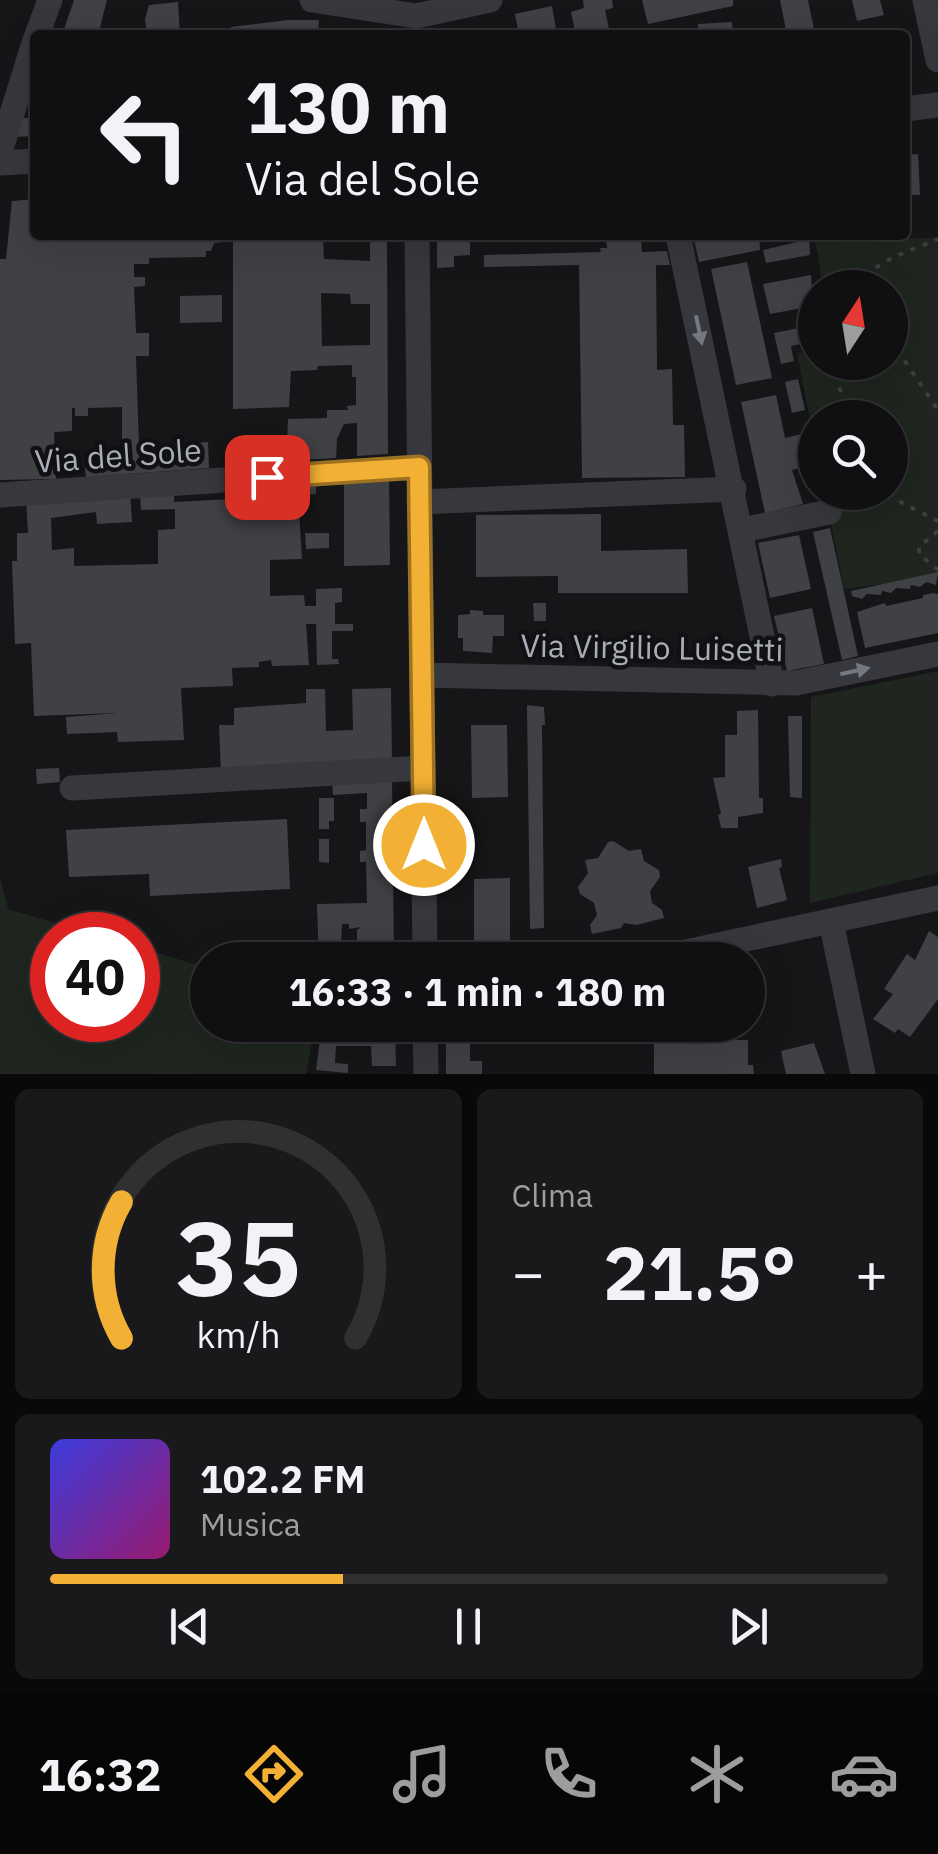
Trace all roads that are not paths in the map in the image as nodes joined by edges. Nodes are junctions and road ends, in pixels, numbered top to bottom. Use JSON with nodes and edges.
{"nodes":[{"id":1,"x":50,"y":0,"type":"edge"},
{"id":2,"x":312,"y":0,"type":"edge"},
{"id":3,"x":490,"y":0,"type":"edge"},
{"id":4,"x":925,"y":0,"type":"edge"},
{"id":5,"x":416,"y":17,"type":"edge"},
{"id":6,"x":39,"y":30,"type":"edge"},
{"id":7,"x":30,"y":56,"type":"edge"},
{"id":8,"x":938,"y":60,"type":"edge"},
{"id":9,"x":938,"y":104,"type":"edge"},
{"id":10,"x":910,"y":108,"type":"edge"},
{"id":11,"x":0,"y":152,"type":"edge"},
{"id":12,"x":30,"y":161,"type":"edge"},
{"id":13,"x":0,"y":162,"type":"edge"},
{"id":14,"x":417,"y":240,"type":"edge"},
{"id":15,"x":679,"y":240,"type":"edge"},
{"id":16,"x":419,"y":467,"type":"junction"},
{"id":17,"x":734,"y":488,"type":"junction"},
{"id":18,"x":0,"y":495,"type":"edge"},
{"id":19,"x":419,"y":502,"type":"junction"},
{"id":20,"x":829,"y":512,"type":"road end"},
{"id":21,"x":742,"y":530,"type":"junction"},
{"id":22,"x":938,"y":654,"type":"edge"},
{"id":23,"x":422,"y":675,"type":"junction"},
{"id":24,"x":772,"y":684,"type":"junction"},
{"id":25,"x":423,"y":768,"type":"junction"},
{"id":26,"x":72,"y":788,"type":"dead end"},
{"id":27,"x":938,"y":898,"type":"edge"},
{"id":28,"x":831,"y":921,"type":"junction"},
{"id":29,"x":425,"y":942,"type":"edge"},
{"id":30,"x":732,"y":942,"type":"edge"},
{"id":31,"x":425,"y":1042,"type":"edge"},
{"id":32,"x":426,"y":1074,"type":"edge"},
{"id":33,"x":863,"y":1074,"type":"edge"}],
"edges":[{"from":1,"to":6,"type":"street"},
{"from":2,"to":5,"type":"street"},
{"from":3,"to":5,"type":"street"},
{"from":4,"to":8,"type":"street"},
{"from":7,"to":11,"type":"street"},
{"from":9,"to":10,"type":"street"},
{"from":12,"to":13,"type":"street"},
{"from":14,"to":16,"type":"street"},
{"from":15,"to":17,"type":"street","one_way":true},
{"from":16,"to":18,"type":"street","name":"Via del Sole"},
{"from":16,"to":19,"type":"street"},
{"from":17,"to":19,"type":"street"},
{"from":17,"to":21,"type":"street"},
{"from":19,"to":23,"type":"street"},
{"from":20,"to":21,"type":"street"},
{"from":21,"to":24,"type":"street"},
{"from":24,"to":22,"type":"street","name":"Via Virgilio Luisetti","one_way":true},
{"from":23,"to":24,"type":"street","name":"Via Virgilio Luisetti"},
{"from":23,"to":25,"type":"street"},
{"from":25,"to":26,"type":"street"},
{"from":25,"to":29,"type":"street"},
{"from":27,"to":28,"type":"street"},
{"from":28,"to":30,"type":"street"},
{"from":28,"to":33,"type":"street"},
{"from":31,"to":32,"type":"street"}]}
